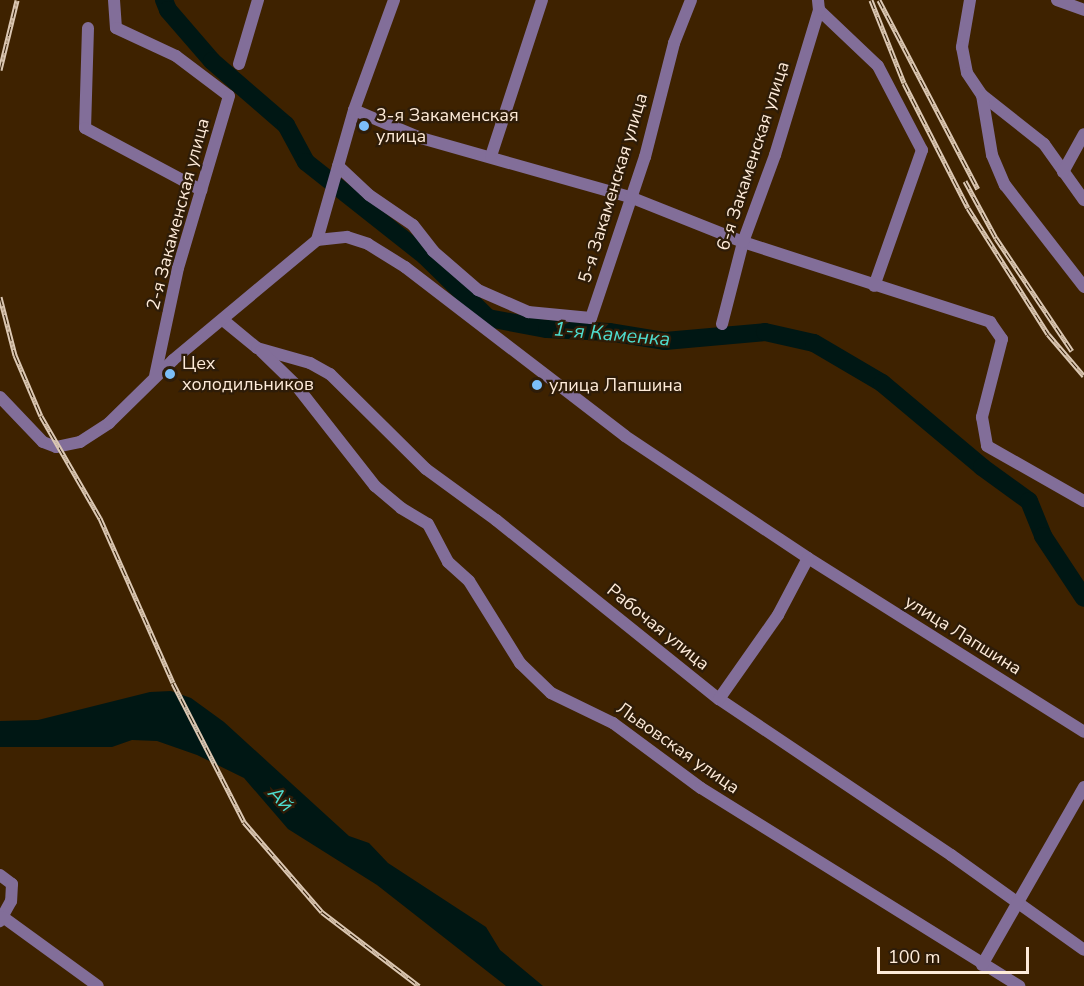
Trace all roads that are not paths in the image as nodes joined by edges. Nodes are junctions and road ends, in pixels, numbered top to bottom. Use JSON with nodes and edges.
{"nodes":[{"id":1,"x":114,"y":0,"type":"edge"},
{"id":2,"x":258,"y":0,"type":"edge"},
{"id":3,"x":394,"y":0,"type":"edge"},
{"id":4,"x":542,"y":0,"type":"edge"},
{"id":5,"x":691,"y":0,"type":"edge"},
{"id":6,"x":970,"y":0,"type":"edge"},
{"id":7,"x":1057,"y":0,"type":"edge"},
{"id":8,"x":819,"y":5,"type":"edge"},
{"id":9,"x":1084,"y":10,"type":"edge"},
{"id":10,"x":88,"y":28,"type":"dead end"},
{"id":11,"x":239,"y":64,"type":"dead end"},
{"id":12,"x":982,"y":95,"type":"junction"},
{"id":13,"x":354,"y":110,"type":"junction"},
{"id":14,"x":1084,"y":134,"type":"edge"},
{"id":15,"x":491,"y":156,"type":"junction"},
{"id":16,"x":338,"y":166,"type":"junction"},
{"id":17,"x":1063,"y":172,"type":"junction"},
{"id":18,"x":201,"y":190,"type":"junction"},
{"id":19,"x":630,"y":197,"type":"junction"},
{"id":20,"x":1084,"y":200,"type":"edge"},
{"id":21,"x":317,"y":240,"type":"junction"},
{"id":22,"x":743,"y":242,"type":"junction"},
{"id":23,"x":874,"y":286,"type":"junction"},
{"id":24,"x":1084,"y":287,"type":"edge"},
{"id":25,"x":223,"y":320,"type":"junction"},
{"id":26,"x":722,"y":324,"type":"dead end"},
{"id":27,"x":258,"y":348,"type":"junction"},
{"id":28,"x":155,"y":376,"type":"junction"},
{"id":29,"x":0,"y":397,"type":"edge"},
{"id":30,"x":1084,"y":501,"type":"edge"},
{"id":31,"x":808,"y":558,"type":"junction"},
{"id":32,"x":719,"y":699,"type":"junction"},
{"id":33,"x":1084,"y":732,"type":"edge"},
{"id":34,"x":1084,"y":787,"type":"edge"},
{"id":35,"x":0,"y":875,"type":"edge"},
{"id":36,"x":1019,"y":903,"type":"junction"},
{"id":37,"x":2,"y":919,"type":"edge"},
{"id":38,"x":1084,"y":950,"type":"edge"},
{"id":39,"x":982,"y":965,"type":"junction"},
{"id":40,"x":98,"y":986,"type":"edge"},
{"id":41,"x":1019,"y":986,"type":"edge"}],
"edges":[{"from":1,"to":18,"type":"street","name":"2-я Закаменская улица"},
{"from":2,"to":11,"type":"street"},
{"from":3,"to":13,"type":"street"},
{"from":4,"to":15,"type":"street"},
{"from":5,"to":19,"type":"street","name":"5-я Закаменская улица"},
{"from":6,"to":12,"type":"street"},
{"from":7,"to":9,"type":"street"},
{"from":8,"to":22,"type":"street","name":"6-я Закаменская улица"},
{"from":8,"to":23,"type":"street"},
{"from":10,"to":18,"type":"street"},
{"from":12,"to":17,"type":"street"},
{"from":12,"to":24,"type":"street"},
{"from":13,"to":15,"type":"street"},
{"from":13,"to":16,"type":"street"},
{"from":14,"to":17,"type":"street"},
{"from":15,"to":19,"type":"street"},
{"from":16,"to":19,"type":"street","name":"5-я Закаменская улица"},
{"from":16,"to":21,"type":"street"},
{"from":17,"to":20,"type":"street"},
{"from":18,"to":28,"type":"street","name":"2-я Закаменская улица"},
{"from":19,"to":22,"type":"street"},
{"from":21,"to":25,"type":"street"},
{"from":21,"to":31,"type":"street","name":"улица Лапшина"},
{"from":22,"to":23,"type":"street"},
{"from":22,"to":26,"type":"street","name":"6-я Закаменская улица"},
{"from":23,"to":30,"type":"street"},
{"from":25,"to":27,"type":"street","name":"Рабочая улица"},
{"from":25,"to":28,"type":"street"},
{"from":27,"to":32,"type":"street","name":"Рабочая улица"},
{"from":27,"to":39,"type":"street","name":"Львовская улица"},
{"from":28,"to":29,"type":"street"},
{"from":31,"to":32,"type":"street"},
{"from":31,"to":33,"type":"street","name":"улица Лапшина"},
{"from":32,"to":36,"type":"street","name":"Рабочая улица"},
{"from":34,"to":36,"type":"street"},
{"from":35,"to":37,"type":"street"},
{"from":36,"to":38,"type":"street","name":"Рабочая улица"},
{"from":36,"to":39,"type":"street"},
{"from":37,"to":40,"type":"street"},
{"from":39,"to":41,"type":"street","name":"Львовская улица"}]}
